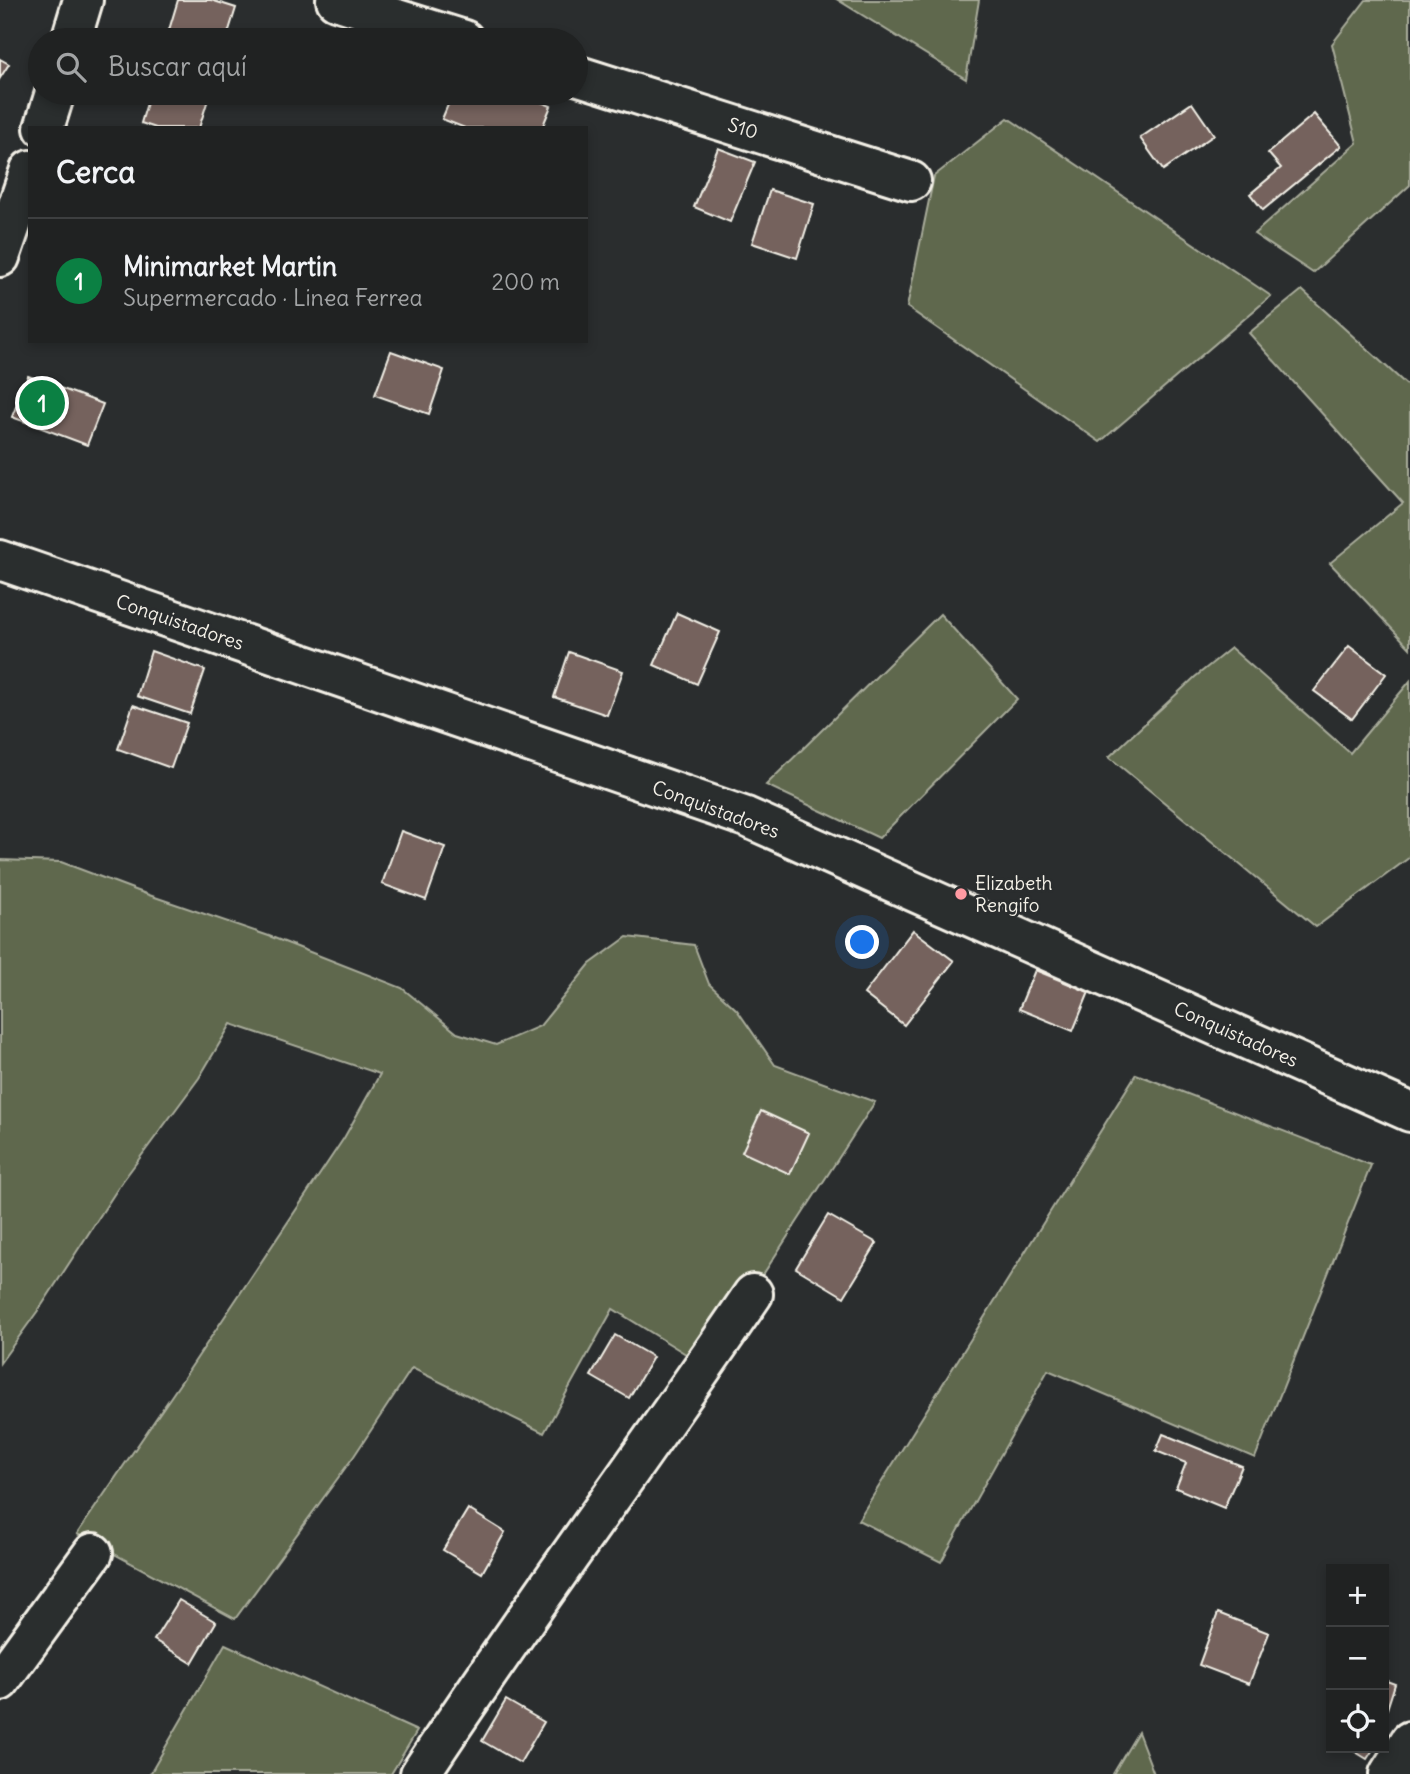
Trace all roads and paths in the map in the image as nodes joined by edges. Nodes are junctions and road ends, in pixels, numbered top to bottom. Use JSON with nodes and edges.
{"nodes":[{"id":1,"x":83,"y":0,"type":"edge"},
{"id":2,"x":336,"y":0,"type":"edge"},
{"id":3,"x":75,"y":28,"type":"edge"},
{"id":4,"x":426,"y":28,"type":"edge"},
{"id":5,"x":588,"y":79,"type":"edge"},
{"id":6,"x":51,"y":105,"type":"edge"},
{"id":7,"x":45,"y":126,"type":"edge"},
{"id":8,"x":28,"y":176,"type":"edge"},
{"id":9,"x":911,"y":181,"type":"dead end"},
{"id":10,"x":1,"y":252,"type":"edge"},
{"id":11,"x":0,"y":560,"type":"edge"},
{"id":12,"x":1410,"y":1112,"type":"edge"},
{"id":13,"x":753,"y":1294,"type":"dead end"},
{"id":14,"x":93,"y":1553,"type":"dead end"},
{"id":15,"x":0,"y":1681,"type":"edge"},
{"id":16,"x":1410,"y":1741,"type":"edge"},
{"id":17,"x":420,"y":1774,"type":"edge"},
{"id":18,"x":1389,"y":1774,"type":"edge"}],
"edges":[{"from":1,"to":3,"type":"street"},
{"from":2,"to":4,"type":"street"},
{"from":5,"to":9,"type":"street","name":"S10"},
{"from":6,"to":7,"type":"street"},
{"from":8,"to":10,"type":"street"},
{"from":11,"to":12,"type":"street","name":"Conquistadores"},
{"from":13,"to":17,"type":"street"},
{"from":14,"to":15,"type":"street"},
{"from":16,"to":18,"type":"street"}]}
